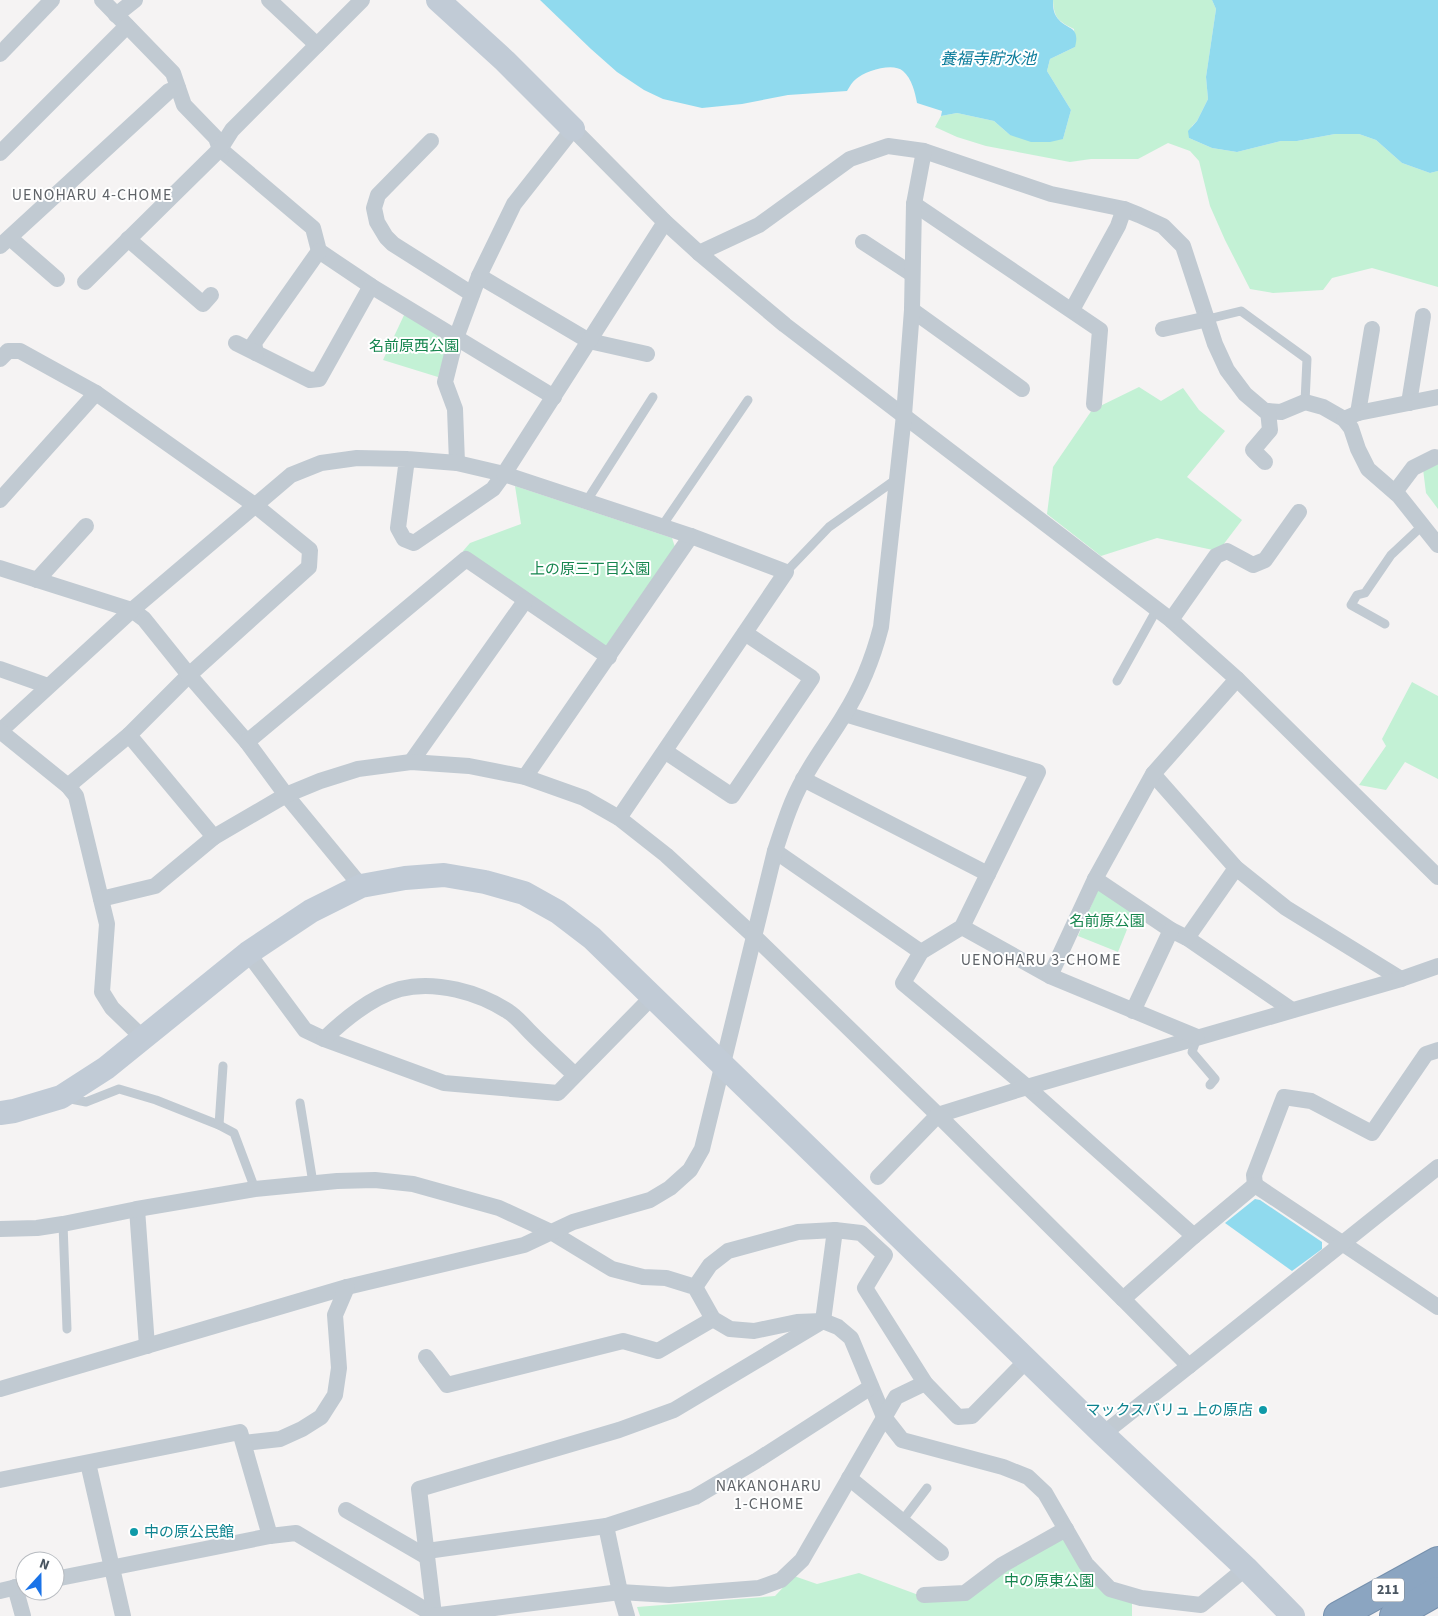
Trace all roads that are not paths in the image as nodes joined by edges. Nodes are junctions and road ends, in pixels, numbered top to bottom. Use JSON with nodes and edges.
{"nodes":[{"id":1,"x":52,"y":0,"type":"edge"},
{"id":2,"x":102,"y":0,"type":"edge"},
{"id":3,"x":135,"y":0,"type":"edge"},
{"id":4,"x":270,"y":0,"type":"edge"},
{"id":5,"x":362,"y":0,"type":"edge"},
{"id":6,"x":438,"y":0,"type":"edge"},
{"id":7,"x":122,"y":20,"type":"junction"},
{"id":8,"x":317,"y":46,"type":"junction"},
{"id":9,"x":0,"y":54,"type":"edge"},
{"id":10,"x":178,"y":88,"type":"junction"},
{"id":11,"x":573,"y":129,"type":"junction"},
{"id":12,"x":431,"y":141,"type":"dead end"},
{"id":13,"x":220,"y":149,"type":"junction"},
{"id":14,"x":924,"y":151,"type":"junction"},
{"id":15,"x":0,"y":153,"type":"edge"},
{"id":16,"x":914,"y":204,"type":"junction"},
{"id":17,"x":1124,"y":209,"type":"junction"},
{"id":18,"x":665,"y":222,"type":"junction"},
{"id":19,"x":128,"y":239,"type":"junction"},
{"id":20,"x":5,"y":242,"type":"edge"},
{"id":21,"x":863,"y":242,"type":"dead end"},
{"id":22,"x":319,"y":251,"type":"junction"},
{"id":23,"x":699,"y":253,"type":"junction"},
{"id":24,"x":912,"y":274,"type":"junction"},
{"id":25,"x":479,"y":276,"type":"junction"},
{"id":26,"x":57,"y":280,"type":"dead end"},
{"id":27,"x":85,"y":282,"type":"dead end"},
{"id":28,"x":371,"y":286,"type":"junction"},
{"id":29,"x":472,"y":294,"type":"junction"},
{"id":30,"x":203,"y":304,"type":"dead end"},
{"id":31,"x":912,"y":310,"type":"junction"},
{"id":32,"x":1072,"y":310,"type":"junction"},
{"id":33,"x":1423,"y":316,"type":"dead end"},
{"id":34,"x":1208,"y":319,"type":"junction"},
{"id":35,"x":1163,"y":329,"type":"dead end"},
{"id":36,"x":1372,"y":329,"type":"dead end"},
{"id":37,"x":456,"y":338,"type":"junction"},
{"id":38,"x":589,"y":341,"type":"junction"},
{"id":39,"x":236,"y":343,"type":"dead end"},
{"id":40,"x":256,"y":353,"type":"junction"},
{"id":41,"x":648,"y":354,"type":"dead end"},
{"id":42,"x":0,"y":359,"type":"edge"},
{"id":43,"x":1022,"y":389,"type":"dead end"},
{"id":44,"x":96,"y":393,"type":"junction"},
{"id":45,"x":1438,"y":396,"type":"edge"},
{"id":46,"x":554,"y":397,"type":"junction"},
{"id":47,"x":653,"y":397,"type":"dead end"},
{"id":48,"x":748,"y":400,"type":"dead end"},
{"id":49,"x":1305,"y":402,"type":"junction"},
{"id":50,"x":1409,"y":403,"type":"junction"},
{"id":51,"x":1094,"y":404,"type":"dead end"},
{"id":52,"x":1268,"y":411,"type":"junction"},
{"id":53,"x":904,"y":415,"type":"junction"},
{"id":54,"x":1351,"y":416,"type":"junction"},
{"id":55,"x":1435,"y":457,"type":"dead end"},
{"id":56,"x":407,"y":459,"type":"junction"},
{"id":57,"x":1265,"y":462,"type":"dead end"},
{"id":58,"x":457,"y":463,"type":"junction"},
{"id":59,"x":504,"y":474,"type":"junction"},
{"id":60,"x":898,"y":478,"type":"junction"},
{"id":61,"x":1394,"y":492,"type":"junction"},
{"id":62,"x":0,"y":500,"type":"edge"},
{"id":63,"x":586,"y":502,"type":"junction"},
{"id":64,"x":256,"y":506,"type":"junction"},
{"id":65,"x":1299,"y":512,"type":"dead end"},
{"id":66,"x":86,"y":526,"type":"dead end"},
{"id":67,"x":662,"y":526,"type":"junction"},
{"id":68,"x":1422,"y":526,"type":"junction"},
{"id":69,"x":691,"y":536,"type":"junction"},
{"id":70,"x":1438,"y":545,"type":"edge"},
{"id":71,"x":0,"y":568,"type":"edge"},
{"id":72,"x":786,"y":572,"type":"junction"},
{"id":73,"x":37,"y":580,"type":"junction"},
{"id":74,"x":525,"y":601,"type":"junction"},
{"id":75,"x":132,"y":610,"type":"junction"},
{"id":76,"x":1157,"y":610,"type":"junction"},
{"id":77,"x":1171,"y":620,"type":"junction"},
{"id":78,"x":1385,"y":624,"type":"dead end"},
{"id":79,"x":745,"y":633,"type":"junction"},
{"id":80,"x":609,"y":657,"type":"junction"},
{"id":81,"x":0,"y":669,"type":"edge"},
{"id":82,"x":189,"y":676,"type":"junction"},
{"id":83,"x":1236,"y":678,"type":"junction"},
{"id":84,"x":1117,"y":681,"type":"dead end"},
{"id":85,"x":48,"y":686,"type":"junction"},
{"id":86,"x":845,"y":714,"type":"junction"},
{"id":87,"x":0,"y":731,"type":"edge"},
{"id":88,"x":129,"y":734,"type":"junction"},
{"id":89,"x":247,"y":742,"type":"junction"},
{"id":90,"x":666,"y":752,"type":"junction"},
{"id":91,"x":411,"y":762,"type":"junction"},
{"id":92,"x":1154,"y":774,"type":"junction"},
{"id":93,"x":525,"y":777,"type":"junction"},
{"id":94,"x":803,"y":779,"type":"junction"},
{"id":95,"x":68,"y":786,"type":"junction"},
{"id":96,"x":286,"y":795,"type":"junction"},
{"id":97,"x":619,"y":818,"type":"junction"},
{"id":98,"x":214,"y":837,"type":"junction"},
{"id":99,"x":776,"y":851,"type":"junction"},
{"id":100,"x":1236,"y":868,"type":"junction"},
{"id":101,"x":988,"y":874,"type":"junction"},
{"id":102,"x":1438,"y":878,"type":"edge"},
{"id":103,"x":1095,"y":879,"type":"junction"},
{"id":104,"x":361,"y":886,"type":"junction"},
{"id":105,"x":100,"y":899,"type":"junction"},
{"id":106,"x":962,"y":927,"type":"junction"},
{"id":107,"x":1171,"y":930,"type":"junction"},
{"id":108,"x":755,"y":937,"type":"junction"},
{"id":109,"x":1187,"y":938,"type":"junction"},
{"id":110,"x":921,"y":952,"type":"junction"},
{"id":111,"x":248,"y":954,"type":"junction"},
{"id":112,"x":1438,"y":966,"type":"edge"},
{"id":113,"x":1050,"y":976,"type":"junction"},
{"id":114,"x":1401,"y":979,"type":"junction"},
{"id":115,"x":652,"y":996,"type":"junction"},
{"id":116,"x":1292,"y":1010,"type":"junction"},
{"id":117,"x":1133,"y":1011,"type":"junction"},
{"id":118,"x":1197,"y":1037,"type":"junction"},
{"id":119,"x":144,"y":1039,"type":"junction"},
{"id":120,"x":324,"y":1039,"type":"junction"},
{"id":121,"x":1438,"y":1050,"type":"edge"},
{"id":122,"x":723,"y":1065,"type":"junction"},
{"id":123,"x":223,"y":1066,"type":"dead end"},
{"id":124,"x":575,"y":1075,"type":"junction"},
{"id":125,"x":1210,"y":1085,"type":"dead end"},
{"id":126,"x":1027,"y":1087,"type":"junction"},
{"id":127,"x":61,"y":1097,"type":"junction"},
{"id":128,"x":300,"y":1103,"type":"dead end"},
{"id":129,"x":0,"y":1113,"type":"edge"},
{"id":130,"x":938,"y":1115,"type":"junction"},
{"id":131,"x":219,"y":1125,"type":"junction"},
{"id":132,"x":1438,"y":1167,"type":"edge"},
{"id":133,"x":878,"y":1177,"type":"dead end"},
{"id":134,"x":313,"y":1183,"type":"junction"},
{"id":135,"x":1255,"y":1185,"type":"junction"},
{"id":136,"x":255,"y":1189,"type":"junction"},
{"id":137,"x":137,"y":1209,"type":"junction"},
{"id":138,"x":63,"y":1224,"type":"junction"},
{"id":139,"x":0,"y":1229,"type":"edge"},
{"id":140,"x":835,"y":1230,"type":"junction"},
{"id":141,"x":551,"y":1232,"type":"junction"},
{"id":142,"x":1194,"y":1236,"type":"junction"},
{"id":143,"x":1344,"y":1243,"type":"junction"},
{"id":144,"x":347,"y":1287,"type":"junction"},
{"id":145,"x":695,"y":1287,"type":"junction"},
{"id":146,"x":1123,"y":1299,"type":"junction"},
{"id":147,"x":1435,"y":1302,"type":"edge"},
{"id":148,"x":713,"y":1319,"type":"junction"},
{"id":149,"x":823,"y":1321,"type":"junction"},
{"id":150,"x":67,"y":1329,"type":"dead end"},
{"id":151,"x":147,"y":1346,"type":"junction"},
{"id":152,"x":426,"y":1357,"type":"dead end"},
{"id":153,"x":1027,"y":1360,"type":"junction"},
{"id":154,"x":1190,"y":1366,"type":"junction"},
{"id":155,"x":925,"y":1384,"type":"junction"},
{"id":156,"x":871,"y":1387,"type":"junction"},
{"id":157,"x":0,"y":1388,"type":"edge"},
{"id":158,"x":884,"y":1417,"type":"junction"},
{"id":159,"x":1102,"y":1434,"type":"junction"},
{"id":160,"x":244,"y":1443,"type":"junction"},
{"id":161,"x":88,"y":1463,"type":"junction"},
{"id":162,"x":849,"y":1478,"type":"junction"},
{"id":163,"x":0,"y":1480,"type":"edge"},
{"id":164,"x":927,"y":1488,"type":"dead end"},
{"id":165,"x":346,"y":1510,"type":"dead end"},
{"id":166,"x":902,"y":1521,"type":"junction"},
{"id":167,"x":606,"y":1526,"type":"junction"},
{"id":168,"x":1066,"y":1529,"type":"junction"},
{"id":169,"x":270,"y":1536,"type":"junction"},
{"id":170,"x":942,"y":1553,"type":"dead end"},
{"id":171,"x":427,"y":1554,"type":"junction"},
{"id":172,"x":1438,"y":1562,"type":"edge"},
{"id":173,"x":112,"y":1568,"type":"junction"},
{"id":174,"x":1246,"y":1568,"type":"junction"},
{"id":175,"x":65,"y":1577,"type":"edge"},
{"id":176,"x":13,"y":1588,"type":"edge"},
{"id":177,"x":1438,"y":1591,"type":"edge"},
{"id":178,"x":620,"y":1592,"type":"junction"},
{"id":179,"x":924,"y":1595,"type":"dead end"},
{"id":180,"x":23,"y":1616,"type":"edge"},
{"id":181,"x":123,"y":1616,"type":"edge"},
{"id":182,"x":433,"y":1616,"type":"edge"},
{"id":183,"x":627,"y":1616,"type":"edge"},
{"id":184,"x":1293,"y":1616,"type":"edge"},
{"id":185,"x":1338,"y":1616,"type":"edge"},
{"id":186,"x":1394,"y":1616,"type":"edge"}],
"edges":[{"from":1,"to":9,"type":"street"},
{"from":2,"to":7,"type":"street"},
{"from":3,"to":7,"type":"street"},
{"from":4,"to":8,"type":"street"},
{"from":5,"to":8,"type":"street"},
{"from":6,"to":11,"type":"street"},
{"from":7,"to":10,"type":"street"},
{"from":7,"to":15,"type":"street"},
{"from":8,"to":13,"type":"street"},
{"from":10,"to":13,"type":"street"},
{"from":10,"to":20,"type":"street"},
{"from":11,"to":18,"type":"street"},
{"from":11,"to":25,"type":"street"},
{"from":12,"to":29,"type":"street"},
{"from":13,"to":19,"type":"street"},
{"from":13,"to":22,"type":"street"},
{"from":14,"to":16,"type":"street"},
{"from":14,"to":17,"type":"street"},
{"from":14,"to":23,"type":"street"},
{"from":16,"to":24,"type":"street"},
{"from":16,"to":32,"type":"street"},
{"from":17,"to":32,"type":"street"},
{"from":17,"to":34,"type":"street"},
{"from":18,"to":23,"type":"street"},
{"from":18,"to":38,"type":"street"},
{"from":19,"to":27,"type":"street"},
{"from":19,"to":30,"type":"street"},
{"from":20,"to":26,"type":"street"},
{"from":21,"to":24,"type":"street"},
{"from":22,"to":28,"type":"street"},
{"from":22,"to":40,"type":"street"},
{"from":23,"to":53,"type":"street"},
{"from":24,"to":31,"type":"street"},
{"from":25,"to":29,"type":"street"},
{"from":25,"to":38,"type":"street"},
{"from":28,"to":37,"type":"street"},
{"from":28,"to":40,"type":"street"},
{"from":29,"to":37,"type":"street"},
{"from":31,"to":43,"type":"street"},
{"from":31,"to":53,"type":"street"},
{"from":32,"to":51,"type":"street"},
{"from":33,"to":50,"type":"street"},
{"from":34,"to":35,"type":"street"},
{"from":34,"to":49,"type":"lane"},
{"from":34,"to":52,"type":"street"},
{"from":36,"to":54,"type":"street"},
{"from":37,"to":46,"type":"street"},
{"from":37,"to":58,"type":"street"},
{"from":38,"to":41,"type":"street"},
{"from":38,"to":46,"type":"street"},
{"from":39,"to":40,"type":"street"},
{"from":42,"to":44,"type":"street"},
{"from":44,"to":62,"type":"street"},
{"from":44,"to":64,"type":"street"},
{"from":45,"to":50,"type":"street"},
{"from":46,"to":59,"type":"street"},
{"from":47,"to":63,"type":"lane"},
{"from":48,"to":67,"type":"lane"},
{"from":49,"to":52,"type":"street"},
{"from":49,"to":54,"type":"street"},
{"from":50,"to":54,"type":"street"},
{"from":52,"to":57,"type":"street"},
{"from":53,"to":60,"type":"street"},
{"from":53,"to":76,"type":"street"},
{"from":54,"to":61,"type":"street"},
{"from":55,"to":61,"type":"street"},
{"from":56,"to":58,"type":"street"},
{"from":56,"to":59,"type":"street"},
{"from":56,"to":64,"type":"street"},
{"from":58,"to":59,"type":"street"},
{"from":59,"to":63,"type":"street"},
{"from":60,"to":72,"type":"lane"},
{"from":60,"to":86,"type":"street"},
{"from":61,"to":68,"type":"street"},
{"from":63,"to":67,"type":"street"},
{"from":64,"to":75,"type":"street"},
{"from":64,"to":82,"type":"street"},
{"from":65,"to":77,"type":"street"},
{"from":66,"to":73,"type":"street"},
{"from":67,"to":69,"type":"street"},
{"from":68,"to":70,"type":"street"},
{"from":68,"to":78,"type":"lane"},
{"from":69,"to":72,"type":"street"},
{"from":69,"to":80,"type":"street"},
{"from":71,"to":73,"type":"street"},
{"from":72,"to":79,"type":"street"},
{"from":73,"to":75,"type":"street"},
{"from":74,"to":80,"type":"street"},
{"from":74,"to":89,"type":"street"},
{"from":74,"to":91,"type":"street"},
{"from":75,"to":82,"type":"street"},
{"from":75,"to":85,"type":"street"},
{"from":76,"to":77,"type":"street"},
{"from":76,"to":84,"type":"lane"},
{"from":77,"to":83,"type":"street"},
{"from":79,"to":90,"type":"street"},
{"from":79,"to":90,"type":"street"},
{"from":80,"to":93,"type":"street"},
{"from":81,"to":85,"type":"street"},
{"from":82,"to":88,"type":"street"},
{"from":82,"to":89,"type":"street"},
{"from":83,"to":92,"type":"street"},
{"from":83,"to":102,"type":"street"},
{"from":85,"to":87,"type":"street"},
{"from":86,"to":94,"type":"street"},
{"from":86,"to":101,"type":"street"},
{"from":87,"to":95,"type":"street"},
{"from":88,"to":95,"type":"street"},
{"from":88,"to":98,"type":"street"},
{"from":89,"to":96,"type":"street"},
{"from":90,"to":97,"type":"street"},
{"from":91,"to":93,"type":"street"},
{"from":91,"to":96,"type":"street"},
{"from":92,"to":100,"type":"street"},
{"from":92,"to":103,"type":"street"},
{"from":93,"to":97,"type":"street"},
{"from":94,"to":99,"type":"street"},
{"from":94,"to":101,"type":"street"},
{"from":95,"to":105,"type":"street"},
{"from":96,"to":98,"type":"street"},
{"from":96,"to":104,"type":"street"},
{"from":97,"to":108,"type":"street"},
{"from":98,"to":105,"type":"street"},
{"from":99,"to":108,"type":"street"},
{"from":99,"to":110,"type":"street"},
{"from":100,"to":109,"type":"street"},
{"from":100,"to":114,"type":"street"},
{"from":101,"to":106,"type":"street"},
{"from":103,"to":107,"type":"street"},
{"from":103,"to":113,"type":"street"},
{"from":104,"to":111,"type":"street"},
{"from":104,"to":115,"type":"street"},
{"from":105,"to":119,"type":"street"},
{"from":106,"to":110,"type":"street"},
{"from":106,"to":113,"type":"street"},
{"from":107,"to":109,"type":"street"},
{"from":107,"to":117,"type":"street"},
{"from":108,"to":122,"type":"street"},
{"from":108,"to":130,"type":"street"},
{"from":109,"to":116,"type":"street"},
{"from":110,"to":126,"type":"street"},
{"from":111,"to":119,"type":"street"},
{"from":111,"to":120,"type":"street"},
{"from":112,"to":114,"type":"street"},
{"from":113,"to":117,"type":"street"},
{"from":114,"to":116,"type":"street"},
{"from":115,"to":122,"type":"street"},
{"from":115,"to":124,"type":"street"},
{"from":116,"to":118,"type":"street"},
{"from":117,"to":118,"type":"street"},
{"from":118,"to":125,"type":"lane"},
{"from":118,"to":126,"type":"street"},
{"from":119,"to":127,"type":"street"},
{"from":120,"to":124,"type":"street"},
{"from":120,"to":124,"type":"street"},
{"from":121,"to":135,"type":"street"},
{"from":122,"to":141,"type":"street"},
{"from":122,"to":153,"type":"street"},
{"from":123,"to":131,"type":"lane"},
{"from":126,"to":130,"type":"street"},
{"from":126,"to":142,"type":"street"},
{"from":127,"to":129,"type":"street"},
{"from":127,"to":131,"type":"lane"},
{"from":128,"to":134,"type":"lane"},
{"from":130,"to":133,"type":"street"},
{"from":130,"to":146,"type":"street"},
{"from":131,"to":136,"type":"lane"},
{"from":132,"to":143,"type":"street"},
{"from":134,"to":136,"type":"street"},
{"from":134,"to":141,"type":"street"},
{"from":135,"to":142,"type":"street"},
{"from":135,"to":143,"type":"street"},
{"from":136,"to":137,"type":"street"},
{"from":137,"to":138,"type":"street"},
{"from":137,"to":151,"type":"street"},
{"from":138,"to":139,"type":"street"},
{"from":138,"to":150,"type":"lane"},
{"from":140,"to":145,"type":"street"},
{"from":140,"to":149,"type":"street"},
{"from":140,"to":155,"type":"street"},
{"from":141,"to":144,"type":"street"},
{"from":141,"to":145,"type":"street"},
{"from":142,"to":146,"type":"street"},
{"from":143,"to":147,"type":"street"},
{"from":143,"to":154,"type":"street"},
{"from":144,"to":151,"type":"street"},
{"from":144,"to":160,"type":"street"},
{"from":145,"to":148,"type":"street"},
{"from":146,"to":154,"type":"street"},
{"from":148,"to":149,"type":"street"},
{"from":148,"to":152,"type":"street"},
{"from":149,"to":156,"type":"street"},
{"from":149,"to":171,"type":"street"},
{"from":151,"to":157,"type":"street"},
{"from":153,"to":155,"type":"street"},
{"from":153,"to":159,"type":"street"},
{"from":154,"to":159,"type":"street"},
{"from":155,"to":158,"type":"street"},
{"from":156,"to":158,"type":"street"},
{"from":156,"to":167,"type":"street"},
{"from":158,"to":162,"type":"street"},
{"from":158,"to":168,"type":"street"},
{"from":159,"to":174,"type":"street"},
{"from":160,"to":161,"type":"street"},
{"from":160,"to":169,"type":"street"},
{"from":161,"to":163,"type":"street"},
{"from":161,"to":173,"type":"street"},
{"from":162,"to":166,"type":"street"},
{"from":162,"to":178,"type":"street"},
{"from":164,"to":166,"type":"lane"},
{"from":165,"to":171,"type":"street"},
{"from":166,"to":170,"type":"street"},
{"from":167,"to":171,"type":"street"},
{"from":167,"to":178,"type":"street"},
{"from":168,"to":174,"type":"street"},
{"from":168,"to":179,"type":"street"},
{"from":169,"to":173,"type":"street"},
{"from":169,"to":182,"type":"street"},
{"from":171,"to":182,"type":"street"},
{"from":172,"to":185,"type":"highway","number":"211"},
{"from":173,"to":175,"type":"street"},
{"from":173,"to":181,"type":"street"},
{"from":174,"to":184,"type":"street"},
{"from":176,"to":180,"type":"street"},
{"from":177,"to":186,"type":"highway","number":"211"},
{"from":178,"to":182,"type":"street"},
{"from":178,"to":183,"type":"street"}]}
